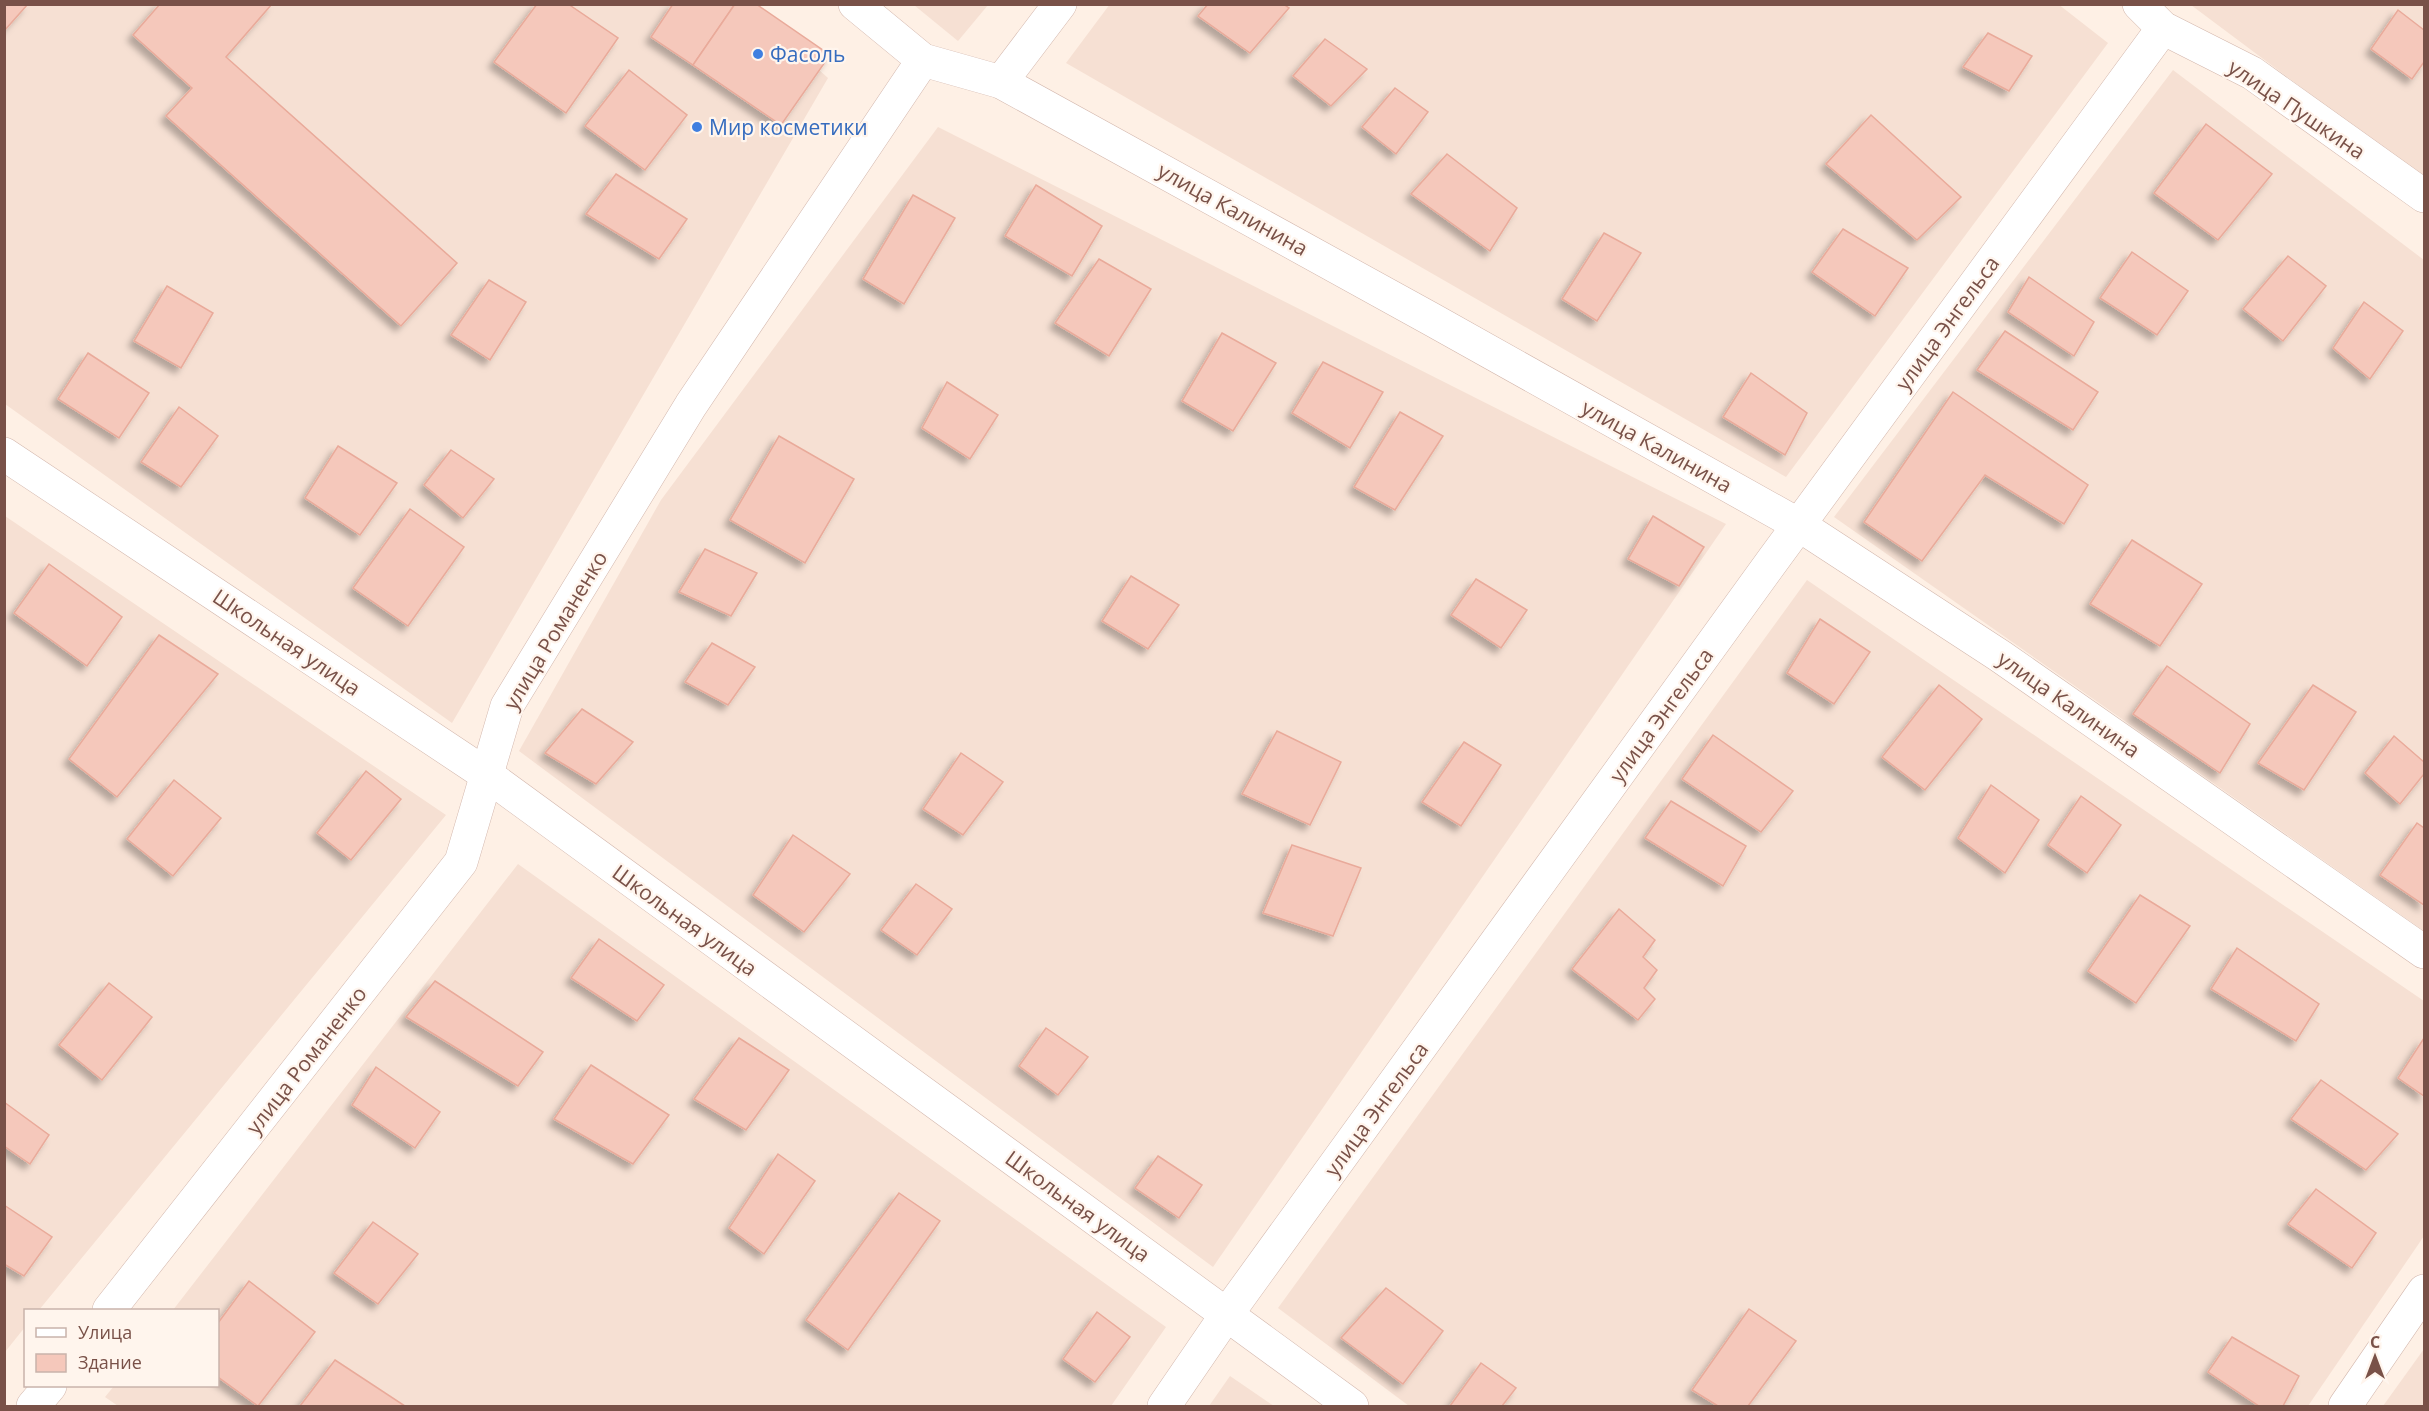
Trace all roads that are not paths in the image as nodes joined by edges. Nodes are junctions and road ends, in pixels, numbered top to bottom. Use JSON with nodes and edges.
{"nodes":[{"id":1,"x":855,"y":4,"type":"edge"},
{"id":2,"x":1060,"y":4,"type":"edge"},
{"id":3,"x":2139,"y":4,"type":"edge"},
{"id":4,"x":2163,"y":28,"type":"junction"},
{"id":5,"x":923,"y":60,"type":"junction"},
{"id":6,"x":1001,"y":82,"type":"junction"},
{"id":7,"x":2424,"y":196,"type":"edge"},
{"id":8,"x":4,"y":454,"type":"edge"},
{"id":9,"x":1799,"y":525,"type":"junction"},
{"id":10,"x":487,"y":775,"type":"junction"},
{"id":11,"x":2424,"y":952,"type":"edge"},
{"id":12,"x":2424,"y":1291,"type":"edge"},
{"id":13,"x":111,"y":1309,"type":"edge"},
{"id":14,"x":1227,"y":1314,"type":"junction"},
{"id":15,"x":1164,"y":1407,"type":"edge"},
{"id":16,"x":1352,"y":1407,"type":"edge"},
{"id":17,"x":2345,"y":1407,"type":"edge"}],
"edges":[{"from":1,"to":5,"type":"street","name":"улица Калинина"},
{"from":2,"to":6,"type":"street"},
{"from":3,"to":4,"type":"street","name":"улица Пушкина"},
{"from":4,"to":7,"type":"street","name":"улица Пушкина"},
{"from":4,"to":9,"type":"street","name":"улица Энгельса"},
{"from":5,"to":6,"type":"street","name":"улица Калинина"},
{"from":5,"to":10,"type":"street","name":"улица Романенко"},
{"from":6,"to":9,"type":"street","name":"улица Калинина"},
{"from":8,"to":10,"type":"street","name":"Школьная улица"},
{"from":9,"to":11,"type":"street","name":"улица Калинина"},
{"from":9,"to":14,"type":"street","name":"улица Энгельса"},
{"from":10,"to":13,"type":"street","name":"улица Романенко"},
{"from":10,"to":14,"type":"street","name":"Школьная улица"},
{"from":12,"to":17,"type":"street"},
{"from":14,"to":15,"type":"street","name":"улица Энгельса"},
{"from":14,"to":16,"type":"street","name":"Школьная улица"}]}
